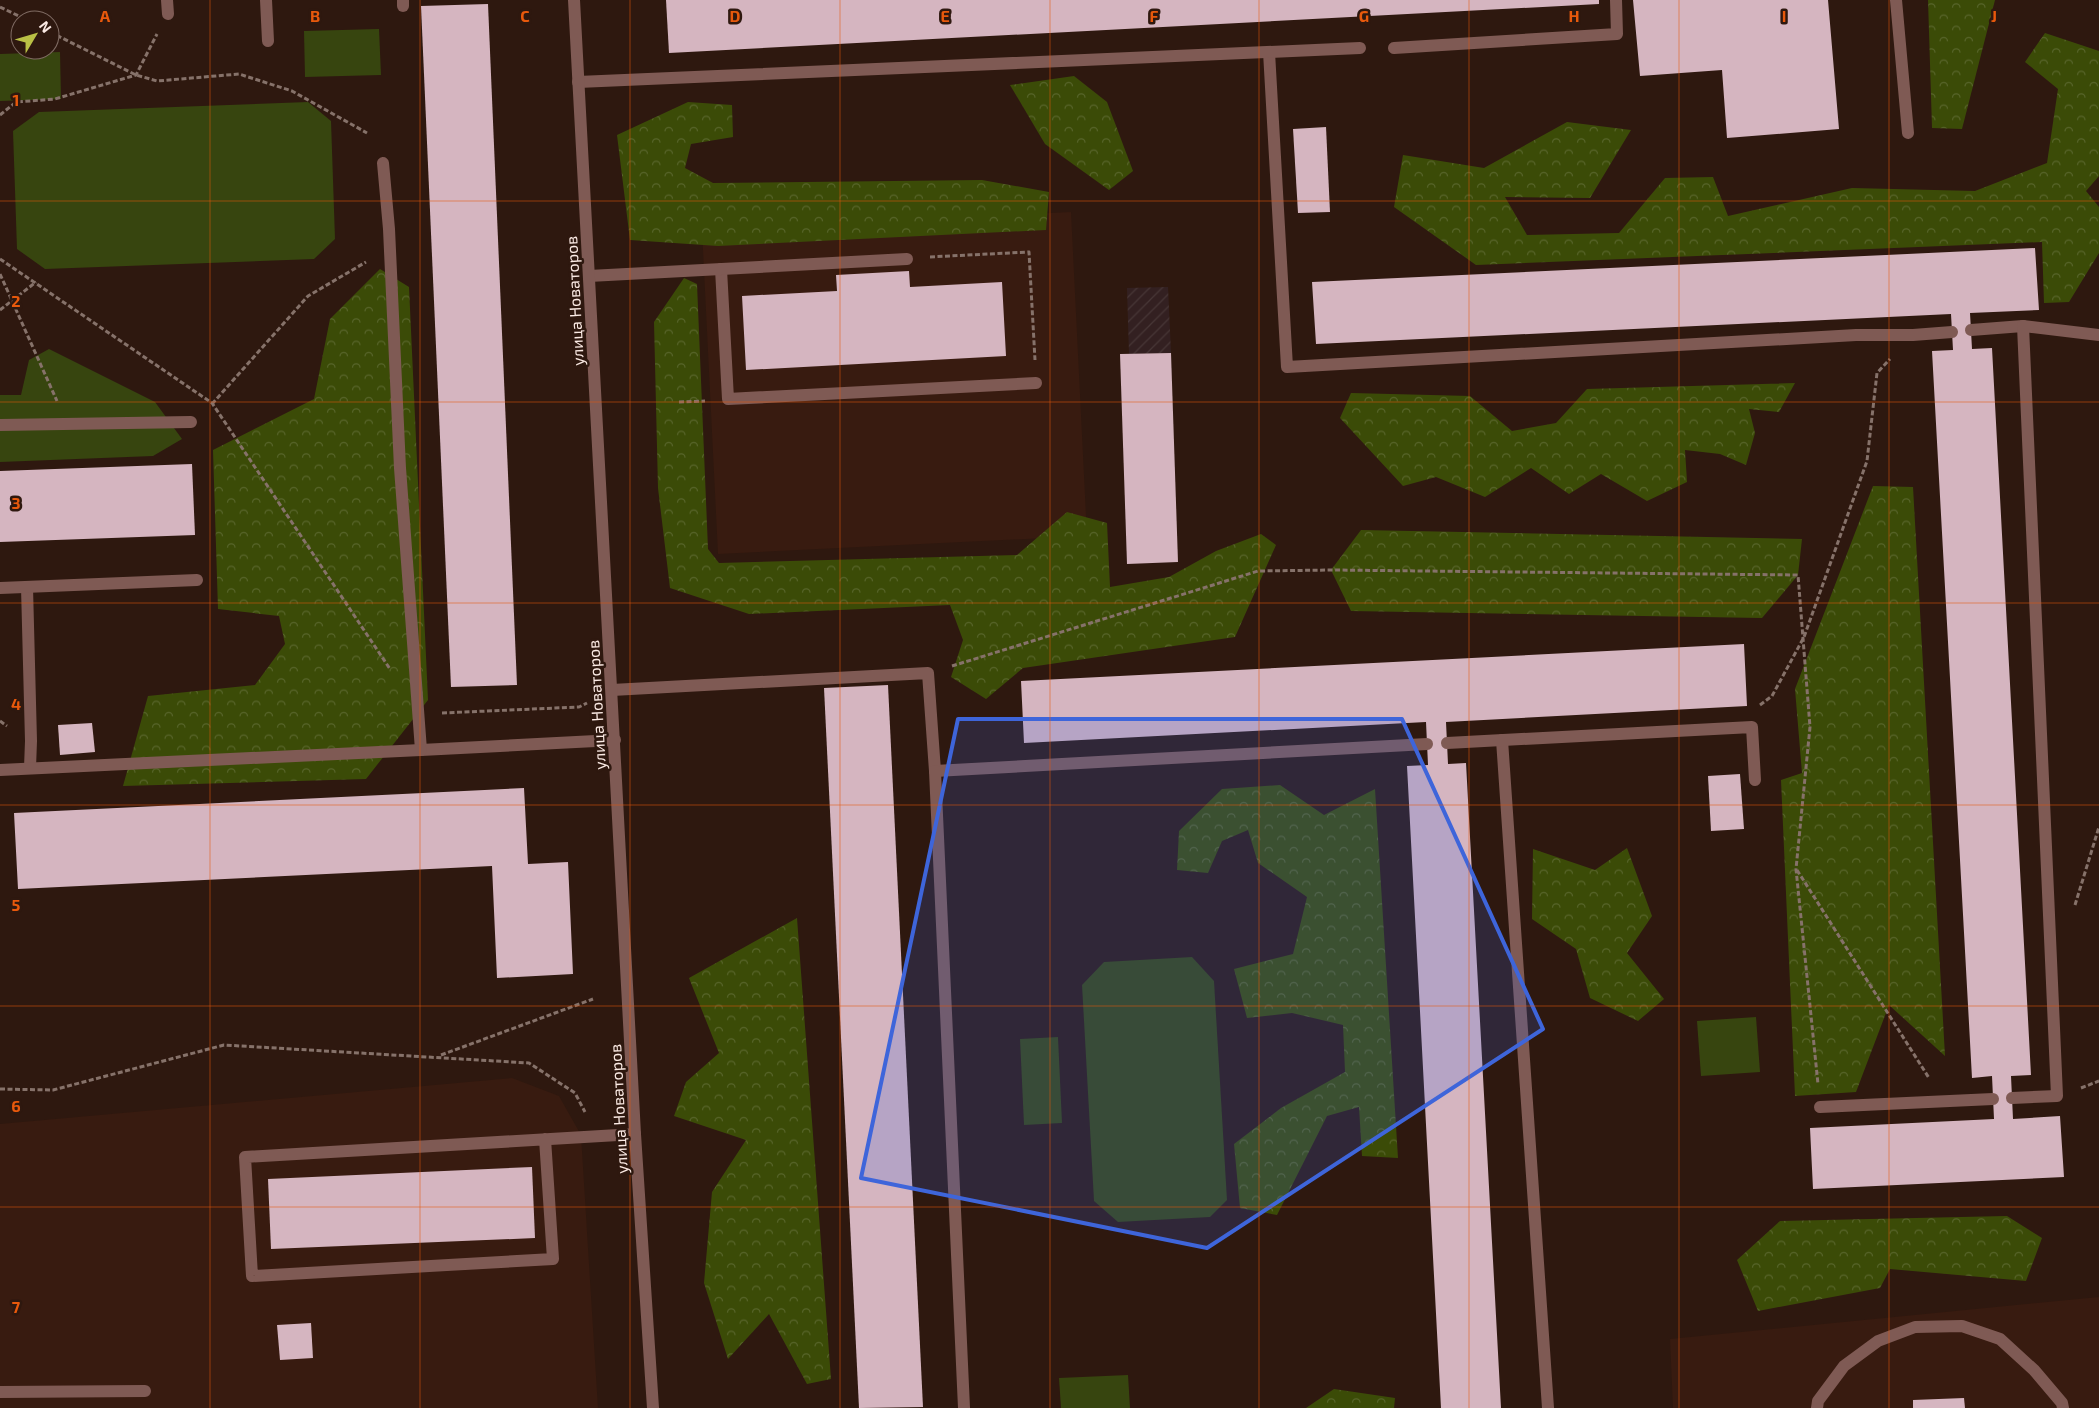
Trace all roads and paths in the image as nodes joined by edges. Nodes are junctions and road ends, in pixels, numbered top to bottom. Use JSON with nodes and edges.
{"nodes":[{"id":1,"x":167,"y":0,"type":"edge"},
{"id":2,"x":266,"y":0,"type":"edge"},
{"id":3,"x":574,"y":0,"type":"edge"},
{"id":4,"x":1616,"y":0,"type":"edge"},
{"id":5,"x":1896,"y":0,"type":"edge"},
{"id":6,"x":168,"y":14,"type":"joint"},
{"id":7,"x":60,"y":37,"type":"edge"},
{"id":8,"x":268,"y":41,"type":"dead end"},
{"id":9,"x":1360,"y":48,"type":"dead end"},
{"id":10,"x":1394,"y":48,"type":"dead end"},
{"id":11,"x":1269,"y":52,"type":"junction"},
{"id":12,"x":136,"y":75,"type":"junction"},
{"id":13,"x":578,"y":82,"type":"junction"},
{"id":14,"x":0,"y":115,"type":"edge"},
{"id":15,"x":367,"y":133,"type":"dead end"},
{"id":16,"x":1908,"y":133,"type":"dead end"},
{"id":17,"x":383,"y":163,"type":"dead end"},
{"id":18,"x":390,"y":248,"type":"junction"},
{"id":19,"x":0,"y":258,"type":"edge"},
{"id":20,"x":907,"y":258,"type":"joint"},
{"id":21,"x":720,"y":269,"type":"junction"},
{"id":22,"x":0,"y":274,"type":"edge"},
{"id":23,"x":589,"y":276,"type":"junction"},
{"id":24,"x":36,"y":282,"type":"junction"},
{"id":25,"x":13,"y":300,"type":"junction"},
{"id":26,"x":0,"y":310,"type":"edge"},
{"id":27,"x":2023,"y":326,"type":"junction"},
{"id":28,"x":1971,"y":330,"type":"dead end"},
{"id":29,"x":1952,"y":332,"type":"dead end"},
{"id":30,"x":1913,"y":335,"type":"junction"},
{"id":31,"x":2099,"y":336,"type":"edge"},
{"id":32,"x":1036,"y":383,"type":"joint"},
{"id":33,"x":212,"y":404,"type":"junction"},
{"id":34,"x":191,"y":422,"type":"joint"},
{"id":35,"x":67,"y":424,"type":"junction"},
{"id":36,"x":0,"y":425,"type":"edge"},
{"id":37,"x":197,"y":580,"type":"dead end"},
{"id":38,"x":26,"y":587,"type":"junction"},
{"id":39,"x":0,"y":588,"type":"edge"},
{"id":40,"x":1804,"y":638,"type":"junction"},
{"id":41,"x":392,"y":673,"type":"dead end"},
{"id":42,"x":928,"y":673,"type":"junction"},
{"id":43,"x":612,"y":690,"type":"junction"},
{"id":44,"x":420,"y":714,"type":"junction"},
{"id":45,"x":1730,"y":728,"type":"junction"},
{"id":46,"x":615,"y":740,"type":"junction"},
{"id":47,"x":1502,"y":740,"type":"junction"},
{"id":48,"x":1448,"y":743,"type":"dead end"},
{"id":49,"x":1428,"y":744,"type":"dead end"},
{"id":50,"x":421,"y":750,"type":"junction"},
{"id":51,"x":30,"y":768,"type":"junction"},
{"id":52,"x":0,"y":770,"type":"edge"},
{"id":53,"x":935,"y":771,"type":"junction"},
{"id":54,"x":1755,"y":780,"type":"dead end"},
{"id":55,"x":1796,"y":869,"type":"junction"},
{"id":56,"x":593,"y":998,"type":"dead end"},
{"id":57,"x":438,"y":1056,"type":"junction"},
{"id":58,"x":0,"y":1090,"type":"edge"},
{"id":59,"x":2012,"y":1098,"type":"dead end"},
{"id":60,"x":1993,"y":1099,"type":"dead end"},
{"id":61,"x":1944,"y":1101,"type":"junction"},
{"id":62,"x":1820,"y":1107,"type":"joint"},
{"id":63,"x":635,"y":1134,"type":"junction"},
{"id":64,"x":599,"y":1136,"type":"junction"},
{"id":65,"x":545,"y":1139,"type":"junction"},
{"id":66,"x":145,"y":1391,"type":"dead end"},
{"id":67,"x":0,"y":1392,"type":"edge"},
{"id":68,"x":652,"y":1408,"type":"edge"},
{"id":69,"x":964,"y":1408,"type":"edge"},
{"id":70,"x":1548,"y":1408,"type":"edge"},
{"id":71,"x":1816,"y":1408,"type":"edge"},
{"id":72,"x":2063,"y":1408,"type":"edge"}],
"edges":[{"from":1,"to":6,"type":"street"},
{"from":2,"to":8,"type":"street"},
{"from":3,"to":13,"type":"street","name":"улица Новаторов"},
{"from":4,"to":10,"type":"street"},
{"from":5,"to":16,"type":"street"},
{"from":6,"to":12,"type":"path"},
{"from":7,"to":12,"type":"path"},
{"from":9,"to":11,"type":"street"},
{"from":11,"to":13,"type":"street"},
{"from":11,"to":30,"type":"street"},
{"from":12,"to":14,"type":"path"},
{"from":12,"to":15,"type":"path"},
{"from":13,"to":23,"type":"street","name":"улица Новаторов"},
{"from":17,"to":18,"type":"street"},
{"from":18,"to":33,"type":"path"},
{"from":18,"to":44,"type":"street"},
{"from":19,"to":24,"type":"path"},
{"from":20,"to":21,"type":"street"},
{"from":20,"to":32,"type":"path"},
{"from":21,"to":23,"type":"street"},
{"from":21,"to":32,"type":"street"},
{"from":22,"to":25,"type":"path"},
{"from":23,"to":43,"type":"street","name":"улица Новаторов"},
{"from":24,"to":25,"type":"path"},
{"from":24,"to":33,"type":"path"},
{"from":25,"to":26,"type":"path"},
{"from":25,"to":35,"type":"path"},
{"from":27,"to":28,"type":"street"},
{"from":27,"to":31,"type":"street"},
{"from":27,"to":59,"type":"street"},
{"from":29,"to":30,"type":"street"},
{"from":30,"to":40,"type":"path"},
{"from":33,"to":34,"type":"path"},
{"from":33,"to":41,"type":"path"},
{"from":34,"to":35,"type":"street"},
{"from":35,"to":36,"type":"street"},
{"from":37,"to":38,"type":"street"},
{"from":38,"to":39,"type":"street"},
{"from":38,"to":51,"type":"street"},
{"from":40,"to":42,"type":"path"},
{"from":40,"to":45,"type":"path"},
{"from":40,"to":55,"type":"path"},
{"from":42,"to":43,"type":"street"},
{"from":42,"to":53,"type":"street"},
{"from":43,"to":44,"type":"path"},
{"from":43,"to":46,"type":"street","name":"улица Новаторов"},
{"from":44,"to":50,"type":"street"},
{"from":45,"to":47,"type":"street"},
{"from":45,"to":54,"type":"street"},
{"from":46,"to":50,"type":"street"},
{"from":46,"to":63,"type":"street","name":"улица Новаторов"},
{"from":47,"to":48,"type":"street"},
{"from":47,"to":70,"type":"street"},
{"from":49,"to":53,"type":"street"},
{"from":50,"to":51,"type":"street"},
{"from":51,"to":52,"type":"street"},
{"from":53,"to":69,"type":"street"},
{"from":55,"to":61,"type":"path"},
{"from":55,"to":62,"type":"path"},
{"from":56,"to":57,"type":"path"},
{"from":57,"to":58,"type":"path"},
{"from":57,"to":64,"type":"path"},
{"from":60,"to":61,"type":"street"},
{"from":61,"to":62,"type":"street"},
{"from":63,"to":64,"type":"street"},
{"from":63,"to":68,"type":"street","name":"улица Новаторов"},
{"from":64,"to":65,"type":"street"},
{"from":65,"to":65,"type":"street"},
{"from":66,"to":67,"type":"street"},
{"from":71,"to":72,"type":"street"}]}
